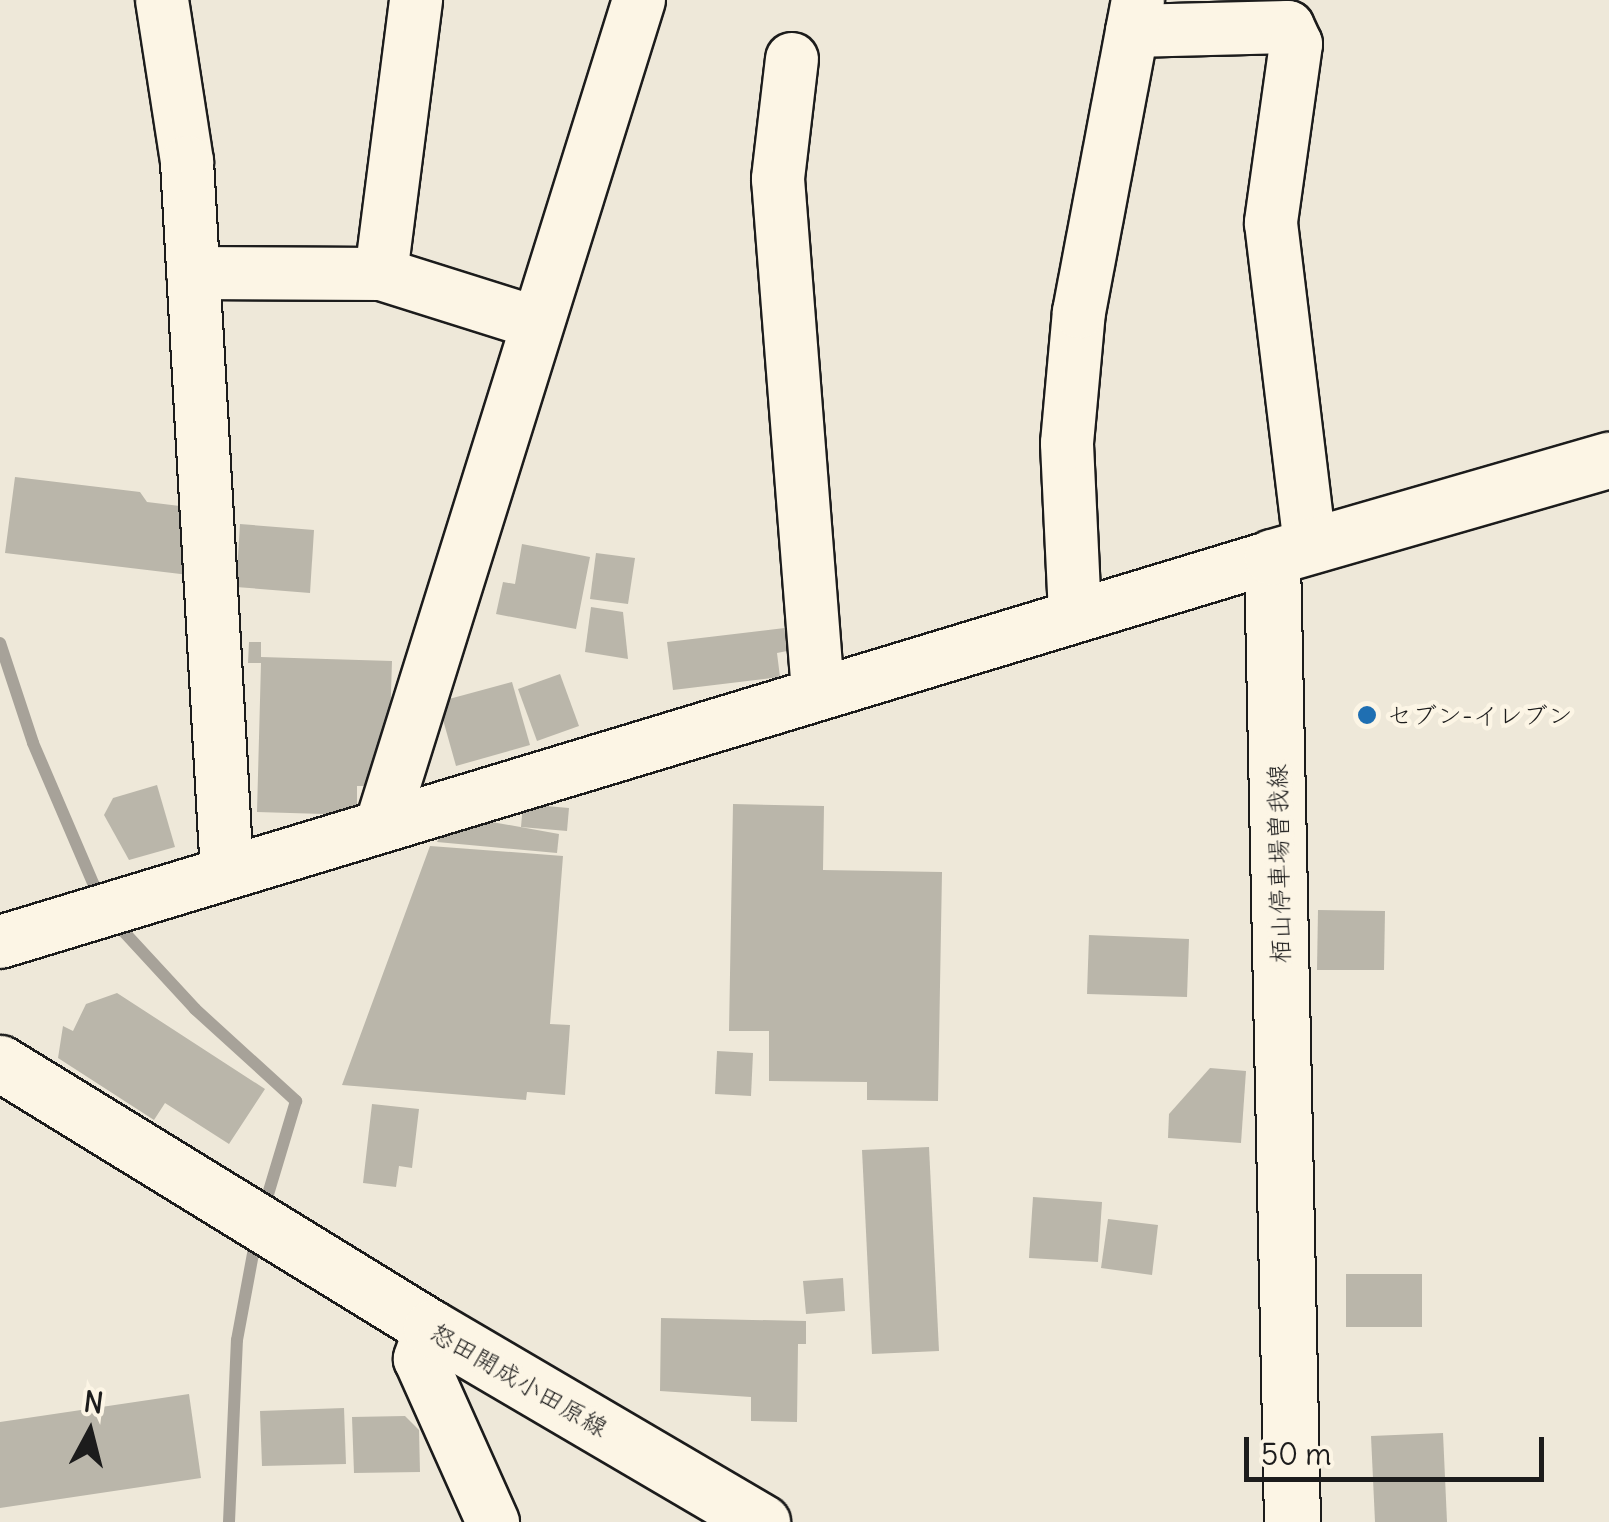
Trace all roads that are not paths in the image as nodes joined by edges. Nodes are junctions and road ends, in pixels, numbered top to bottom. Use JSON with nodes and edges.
{"nodes":[{"id":1,"x":162,"y":0,"type":"edge"},
{"id":2,"x":416,"y":0,"type":"edge"},
{"id":3,"x":638,"y":0,"type":"edge"},
{"id":4,"x":1135,"y":15,"type":"edge"},
{"id":5,"x":792,"y":59,"type":"dead end"},
{"id":6,"x":193,"y":273,"type":"junction"},
{"id":7,"x":381,"y":274,"type":"junction"},
{"id":8,"x":533,"y":322,"type":"junction"},
{"id":9,"x":1609,"y":460,"type":"edge"},
{"id":10,"x":1291,"y":551,"type":"junction"},
{"id":11,"x":1075,"y":614,"type":"junction"},
{"id":12,"x":818,"y":692,"type":"junction"},
{"id":13,"x":380,"y":826,"type":"junction"},
{"id":14,"x":227,"y":872,"type":"junction"},
{"id":15,"x":0,"y":942,"type":"edge"},
{"id":16,"x":0,"y":1062,"type":"edge"},
{"id":17,"x":431,"y":1328,"type":"junction"},
{"id":18,"x":493,"y":1522,"type":"edge"},
{"id":19,"x":762,"y":1522,"type":"edge"},
{"id":20,"x":1292,"y":1522,"type":"edge"}],
"edges":[{"from":1,"to":6,"type":"street"},
{"from":2,"to":7,"type":"street"},
{"from":3,"to":8,"type":"street"},
{"from":4,"to":10,"type":"street"},
{"from":4,"to":11,"type":"street"},
{"from":5,"to":12,"type":"street"},
{"from":6,"to":7,"type":"street"},
{"from":6,"to":14,"type":"street"},
{"from":7,"to":8,"type":"street"},
{"from":8,"to":13,"type":"street"},
{"from":9,"to":10,"type":"main road"},
{"from":10,"to":11,"type":"street"},
{"from":10,"to":20,"type":"main road","name":"栢山停車場曽我線"},
{"from":11,"to":12,"type":"street"},
{"from":12,"to":13,"type":"street"},
{"from":13,"to":14,"type":"street"},
{"from":14,"to":15,"type":"street"},
{"from":16,"to":17,"type":"main road","name":"怒田開成小田原線"},
{"from":17,"to":18,"type":"street"},
{"from":17,"to":19,"type":"main road","name":"怒田開成小田原線"}]}
